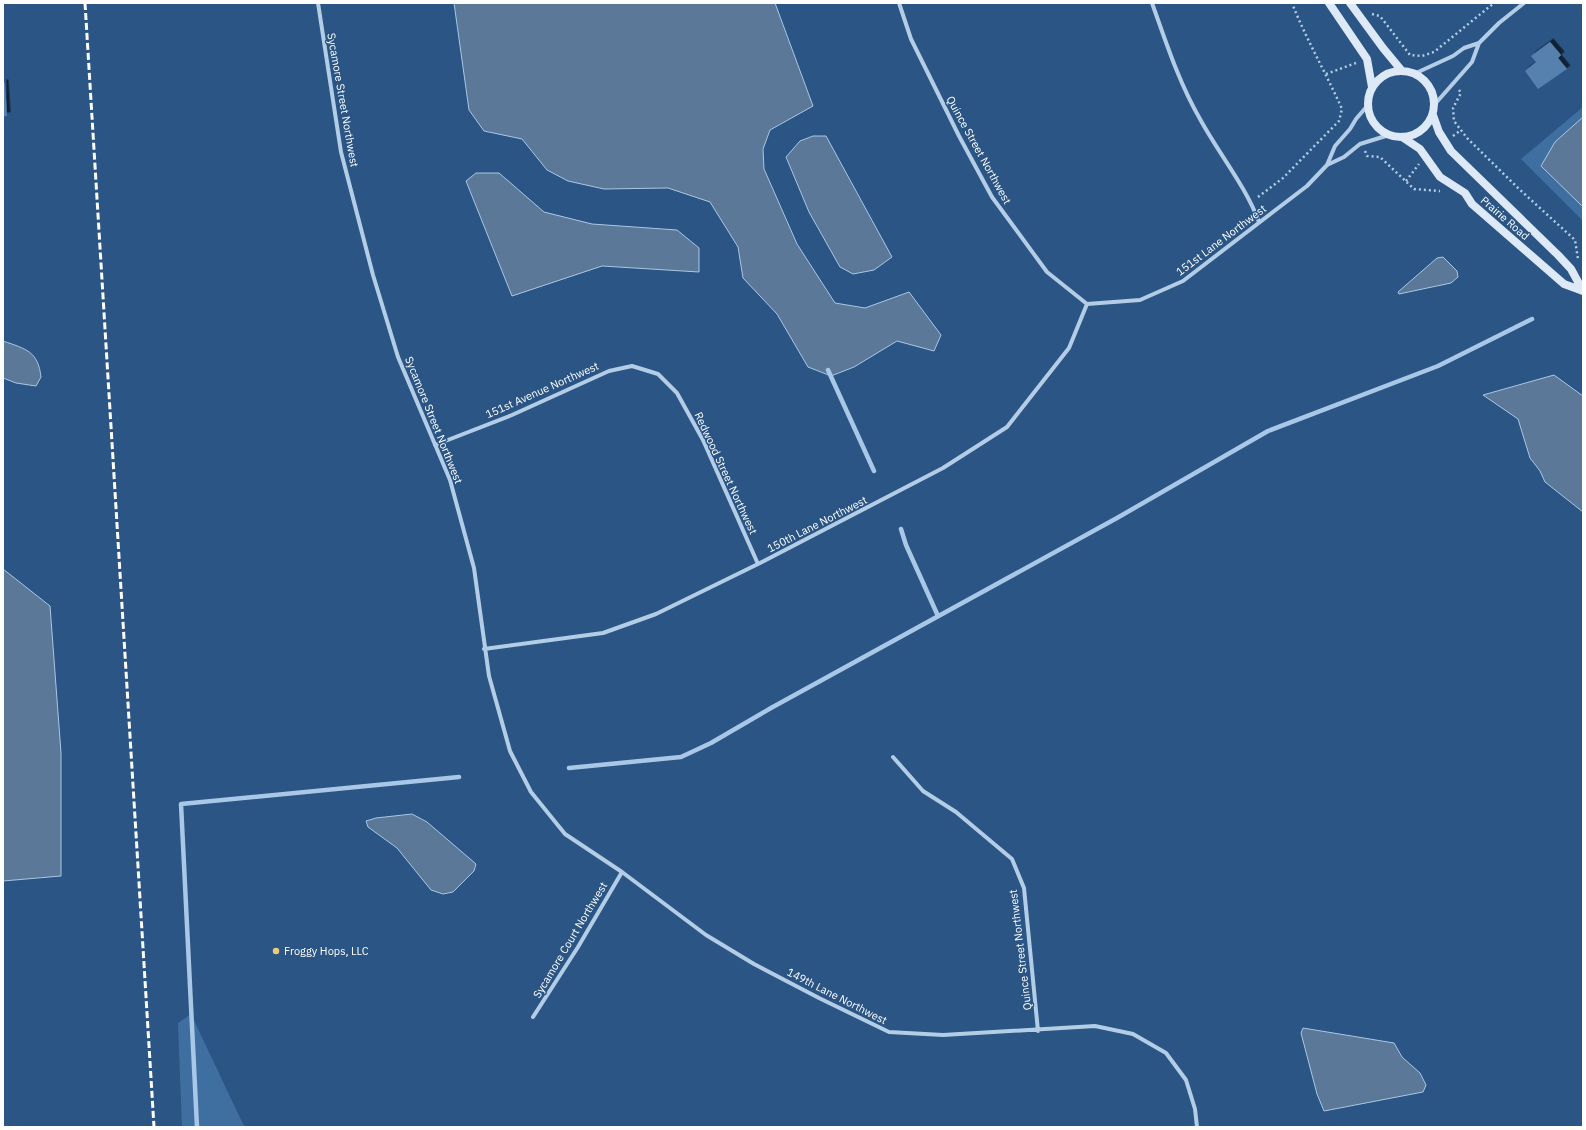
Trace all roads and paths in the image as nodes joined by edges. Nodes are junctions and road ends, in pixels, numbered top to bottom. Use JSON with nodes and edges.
{"nodes":[{"id":1,"x":318,"y":3,"type":"edge"},
{"id":2,"x":899,"y":3,"type":"edge"},
{"id":3,"x":1152,"y":3,"type":"edge"},
{"id":4,"x":1292,"y":3,"type":"edge"},
{"id":5,"x":1329,"y":3,"type":"edge"},
{"id":6,"x":1494,"y":3,"type":"edge"},
{"id":7,"x":1524,"y":3,"type":"edge"},
{"id":8,"x":1352,"y":6,"type":"edge"},
{"id":9,"x":1479,"y":43,"type":"junction"},
{"id":10,"x":1434,"y":52,"type":"junction"},
{"id":11,"x":1441,"y":62,"type":"junction"},
{"id":12,"x":1402,"y":71,"type":"junction"},
{"id":13,"x":1416,"y":73,"type":"junction"},
{"id":14,"x":1454,"y":82,"type":"junction"},
{"id":15,"x":1372,"y":87,"type":"junction"},
{"id":16,"x":1435,"y":104,"type":"junction"},
{"id":17,"x":1368,"y":105,"type":"junction"},
{"id":18,"x":1433,"y":115,"type":"junction"},
{"id":19,"x":1389,"y":135,"type":"junction"},
{"id":20,"x":1402,"y":137,"type":"junction"},
{"id":21,"x":1367,"y":156,"type":"dead end"},
{"id":22,"x":1327,"y":165,"type":"junction"},
{"id":23,"x":1443,"y":192,"type":"dead end"},
{"id":24,"x":1252,"y":202,"type":"junction"},
{"id":25,"x":1259,"y":222,"type":"junction"},
{"id":26,"x":1578,"y":262,"type":"dead end"},
{"id":27,"x":1087,"y":304,"type":"junction"},
{"id":28,"x":658,"y":374,"type":"joint"},
{"id":29,"x":434,"y":444,"type":"junction"},
{"id":30,"x":758,"y":564,"type":"junction"},
{"id":31,"x":484,"y":649,"type":"junction"},
{"id":32,"x":893,"y":757,"type":"dead end"},
{"id":33,"x":622,"y":872,"type":"junction"},
{"id":34,"x":533,"y":1017,"type":"dead end"},
{"id":35,"x":1038,"y":1031,"type":"junction"},
{"id":36,"x":1197,"y":1127,"type":"edge"}],
"edges":[{"from":1,"to":29,"type":"street","name":"Sycamore Street Northwest"},
{"from":2,"to":27,"type":"street","name":"Quince Street Northwest"},
{"from":3,"to":24,"type":"street"},
{"from":4,"to":24,"type":"path"},
{"from":5,"to":15,"type":"street"},
{"from":6,"to":10,"type":"path"},
{"from":7,"to":9,"type":"street"},
{"from":8,"to":10,"type":"path"},
{"from":8,"to":12,"type":"street"},
{"from":9,"to":11,"type":"street"},
{"from":9,"to":14,"type":"street"},
{"from":10,"to":11,"type":"path"},
{"from":11,"to":13,"type":"street"},
{"from":12,"to":13,"type":"street"},
{"from":12,"to":15,"type":"street"},
{"from":13,"to":16,"type":"street","name":"Prairie Road"},
{"from":14,"to":16,"type":"street"},
{"from":14,"to":26,"type":"path"},
{"from":15,"to":17,"type":"street"},
{"from":16,"to":18,"type":"street","name":"Prairie Road"},
{"from":17,"to":19,"type":"street"},
{"from":17,"to":22,"type":"street","name":"151st Lane Northwest"},
{"from":18,"to":20,"type":"street","name":"Prairie Road"},
{"from":18,"to":20,"type":"street","name":"Prairie Road"},
{"from":19,"to":20,"type":"street","name":"Prairie Road"},
{"from":19,"to":22,"type":"street","name":"151st Lane Northwest"},
{"from":21,"to":23,"type":"path"},
{"from":22,"to":25,"type":"street","name":"151st Lane Northwest"},
{"from":24,"to":25,"type":"street"},
{"from":25,"to":27,"type":"street","name":"151st Lane Northwest"},
{"from":27,"to":30,"type":"street","name":"150th Lane Northwest"},
{"from":28,"to":29,"type":"street","name":"151st Avenue Northwest"},
{"from":28,"to":30,"type":"street","name":"Redwood Street Northwest"},
{"from":29,"to":31,"type":"street","name":"Sycamore Street Northwest"},
{"from":30,"to":31,"type":"street","name":"150th Lane Northwest"},
{"from":31,"to":33,"type":"street","name":"Sycamore Street Northwest"},
{"from":32,"to":35,"type":"street","name":"Quince Street Northwest"},
{"from":33,"to":34,"type":"street","name":"Sycamore Court Northwest"},
{"from":33,"to":35,"type":"street","name":"149th Lane Northwest"},
{"from":35,"to":36,"type":"street","name":"149th Lane Northwest"}]}
